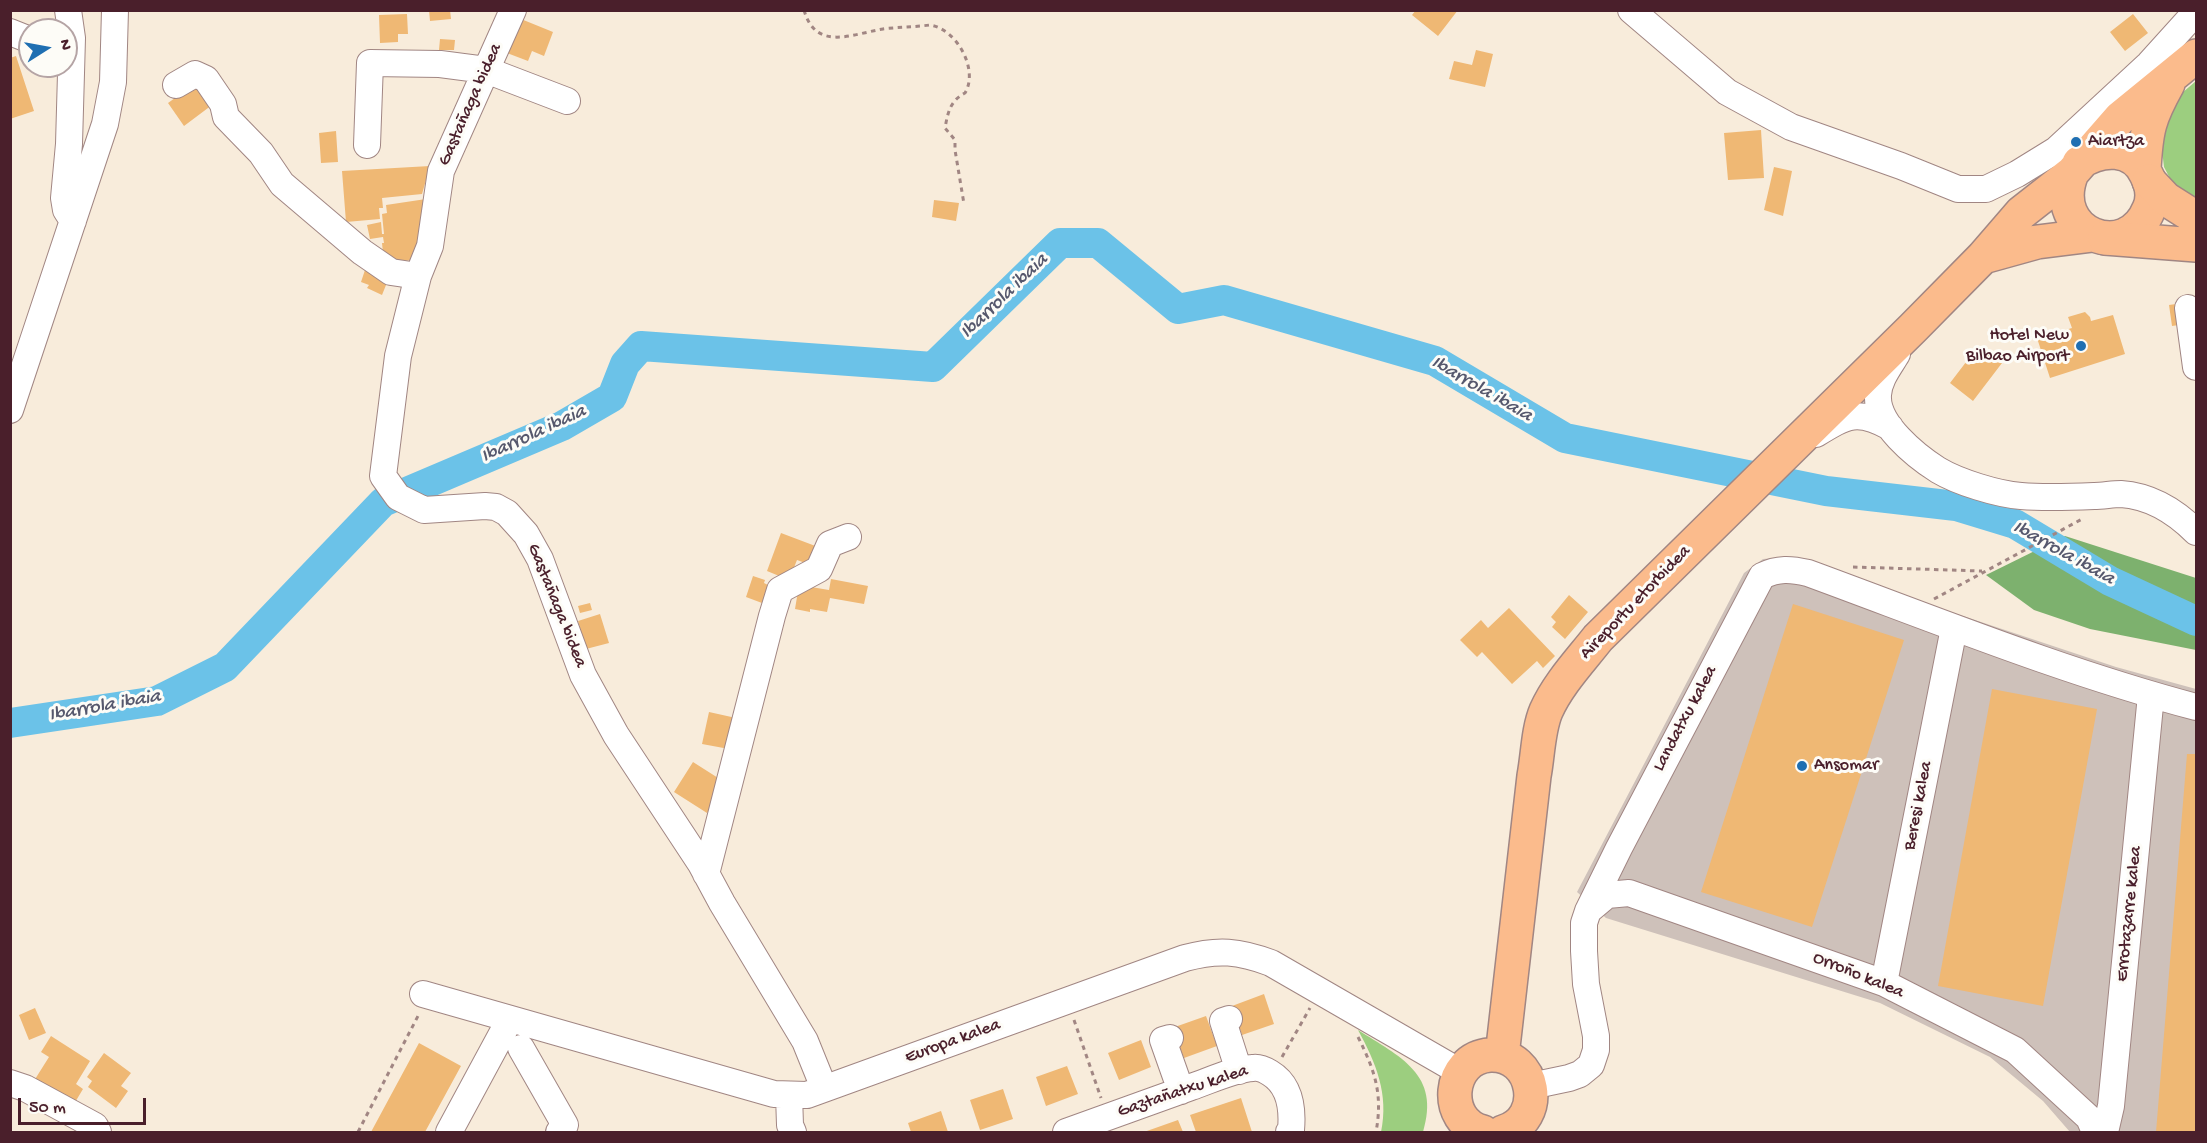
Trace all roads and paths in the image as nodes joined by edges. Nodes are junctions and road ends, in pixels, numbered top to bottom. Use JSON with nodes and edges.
{"nodes":[{"id":1,"x":115,"y":10,"type":"edge"},
{"id":2,"x":513,"y":10,"type":"edge"},
{"id":3,"x":804,"y":10,"type":"edge"},
{"id":4,"x":1631,"y":10,"type":"edge"},
{"id":5,"x":2196,"y":12,"type":"edge"},
{"id":6,"x":2196,"y":56,"type":"edge"},
{"id":7,"x":486,"y":70,"type":"junction"},
{"id":8,"x":69,"y":78,"type":"edge"},
{"id":9,"x":2171,"y":78,"type":"junction"},
{"id":10,"x":176,"y":85,"type":"dead end"},
{"id":11,"x":567,"y":100,"type":"dead end"},
{"id":12,"x":367,"y":145,"type":"dead end"},
{"id":13,"x":2070,"y":164,"type":"junction"},
{"id":14,"x":2147,"y":175,"type":"junction"},
{"id":15,"x":964,"y":204,"type":"dead end"},
{"id":16,"x":2196,"y":218,"type":"edge"},
{"id":17,"x":74,"y":221,"type":"junction"},
{"id":18,"x":2099,"y":236,"type":"junction"},
{"id":19,"x":2196,"y":245,"type":"edge"},
{"id":20,"x":1983,"y":257,"type":"junction"},
{"id":21,"x":418,"y":276,"type":"junction"},
{"id":22,"x":2188,"y":308,"type":"dead end"},
{"id":23,"x":1913,"y":328,"type":"junction"},
{"id":24,"x":2196,"y":367,"type":"edge"},
{"id":25,"x":10,"y":410,"type":"edge"},
{"id":26,"x":1890,"y":427,"type":"junction"},
{"id":27,"x":1770,"y":468,"type":"junction"},
{"id":28,"x":2121,"y":494,"type":"junction"},
{"id":29,"x":2196,"y":532,"type":"edge"},
{"id":30,"x":848,"y":537,"type":"dead end"},
{"id":31,"x":1844,"y":567,"type":"dead end"},
{"id":32,"x":1983,"y":571,"type":"junction"},
{"id":33,"x":1919,"y":614,"type":"junction"},
{"id":34,"x":1954,"y":628,"type":"junction"},
{"id":35,"x":2151,"y":695,"type":"junction"},
{"id":36,"x":2196,"y":707,"type":"edge"},
{"id":37,"x":706,"y":874,"type":"junction"},
{"id":38,"x":1588,"y":911,"type":"junction"},
{"id":39,"x":1884,"y":983,"type":"junction"},
{"id":40,"x":425,"y":995,"type":"joint"},
{"id":41,"x":1311,"y":1006,"type":"dead end"},
{"id":42,"x":1072,"y":1015,"type":"dead end"},
{"id":43,"x":1228,"y":1018,"type":"dead end"},
{"id":44,"x":510,"y":1019,"type":"junction"},
{"id":45,"x":1356,"y":1033,"type":"dead end"},
{"id":46,"x":1159,"y":1043,"type":"dead end"},
{"id":47,"x":521,"y":1048,"type":"dead end"},
{"id":48,"x":1502,"y":1056,"type":"junction"},
{"id":49,"x":1239,"y":1071,"type":"junction"},
{"id":50,"x":1271,"y":1074,"type":"junction"},
{"id":51,"x":10,"y":1083,"type":"edge"},
{"id":52,"x":1531,"y":1086,"type":"junction"},
{"id":53,"x":824,"y":1088,"type":"junction"},
{"id":54,"x":1177,"y":1092,"type":"junction"},
{"id":55,"x":789,"y":1095,"type":"junction"},
{"id":56,"x":1454,"y":1102,"type":"edge"},
{"id":57,"x":1108,"y":1117,"type":"junction"},
{"id":58,"x":564,"y":1130,"type":"edge"},
{"id":59,"x":98,"y":1132,"type":"edge"},
{"id":60,"x":358,"y":1132,"type":"edge"},
{"id":61,"x":449,"y":1132,"type":"edge"},
{"id":62,"x":793,"y":1132,"type":"edge"},
{"id":63,"x":1066,"y":1132,"type":"edge"},
{"id":64,"x":1289,"y":1132,"type":"edge"},
{"id":65,"x":1376,"y":1132,"type":"edge"},
{"id":66,"x":1500,"y":1132,"type":"edge"},
{"id":67,"x":2095,"y":1132,"type":"edge"},
{"id":68,"x":2105,"y":1132,"type":"edge"}],
"edges":[{"from":1,"to":17,"type":"street"},
{"from":2,"to":7,"type":"street","name":"Gastañaga bidea"},
{"from":3,"to":15,"type":"path"},
{"from":4,"to":13,"type":"street"},
{"from":5,"to":13,"type":"street"},
{"from":6,"to":9,"type":"main road"},
{"from":7,"to":11,"type":"street"},
{"from":7,"to":12,"type":"street"},
{"from":7,"to":21,"type":"street","name":"Gastañaga bidea"},
{"from":8,"to":17,"type":"street"},
{"from":9,"to":13,"type":"main road"},
{"from":9,"to":14,"type":"main road"},
{"from":10,"to":21,"type":"street"},
{"from":13,"to":14,"type":"main road"},
{"from":13,"to":18,"type":"main road"},
{"from":13,"to":20,"type":"main road","name":"Aireportu etorbidea"},
{"from":14,"to":16,"type":"main road"},
{"from":14,"to":18,"type":"main road"},
{"from":17,"to":25,"type":"street"},
{"from":18,"to":19,"type":"main road"},
{"from":18,"to":20,"type":"main road"},
{"from":20,"to":23,"type":"main road","name":"Aireportu etorbidea"},
{"from":21,"to":37,"type":"street","name":"Gastañaga bidea"},
{"from":22,"to":24,"type":"street"},
{"from":23,"to":26,"type":"street"},
{"from":23,"to":27,"type":"main road","name":"Aireportu etorbidea"},
{"from":26,"to":27,"type":"street"},
{"from":26,"to":28,"type":"street"},
{"from":27,"to":48,"type":"main road","name":"Aireportu etorbidea"},
{"from":28,"to":29,"type":"street"},
{"from":28,"to":32,"type":"path"},
{"from":30,"to":37,"type":"street"},
{"from":31,"to":32,"type":"path"},
{"from":32,"to":33,"type":"path"},
{"from":33,"to":34,"type":"street","name":"Landatxu kalea"},
{"from":33,"to":38,"type":"street","name":"Landatxu kalea"},
{"from":34,"to":35,"type":"street","name":"Landatxu kalea"},
{"from":34,"to":39,"type":"street","name":"Beresi kalea"},
{"from":35,"to":36,"type":"street","name":"Landatxu kalea"},
{"from":35,"to":68,"type":"street","name":"Errotazarre kalea"},
{"from":37,"to":53,"type":"street","name":"Gastañaga bidea"},
{"from":38,"to":39,"type":"street","name":"Orroño kalea"},
{"from":38,"to":52,"type":"street","name":"Landatxu kalea"},
{"from":39,"to":67,"type":"street","name":"Orroño kalea"},
{"from":40,"to":44,"type":"street","name":"Europa kalea"},
{"from":40,"to":60,"type":"path"},
{"from":41,"to":50,"type":"path"},
{"from":42,"to":57,"type":"path"},
{"from":43,"to":49,"type":"street"},
{"from":44,"to":55,"type":"street","name":"Europa kalea"},
{"from":44,"to":61,"type":"street"},
{"from":45,"to":65,"type":"path"},
{"from":46,"to":54,"type":"street"},
{"from":47,"to":58,"type":"street"},
{"from":48,"to":52,"type":"main road"},
{"from":48,"to":56,"type":"main road"},
{"from":49,"to":50,"type":"street","name":"Gaztañatxu kalea"},
{"from":49,"to":54,"type":"street","name":"Gaztañatxu kalea"},
{"from":50,"to":64,"type":"street","name":"Gaztañatxu kalea"},
{"from":51,"to":59,"type":"street"},
{"from":52,"to":66,"type":"main road"},
{"from":53,"to":55,"type":"street","name":"Europa kalea"},
{"from":53,"to":56,"type":"street","name":"Europa kalea"},
{"from":54,"to":57,"type":"street","name":"Gaztañatxu kalea"},
{"from":55,"to":62,"type":"street"},
{"from":56,"to":66,"type":"main road"},
{"from":57,"to":63,"type":"street","name":"Gaztañatxu kalea"}]}
